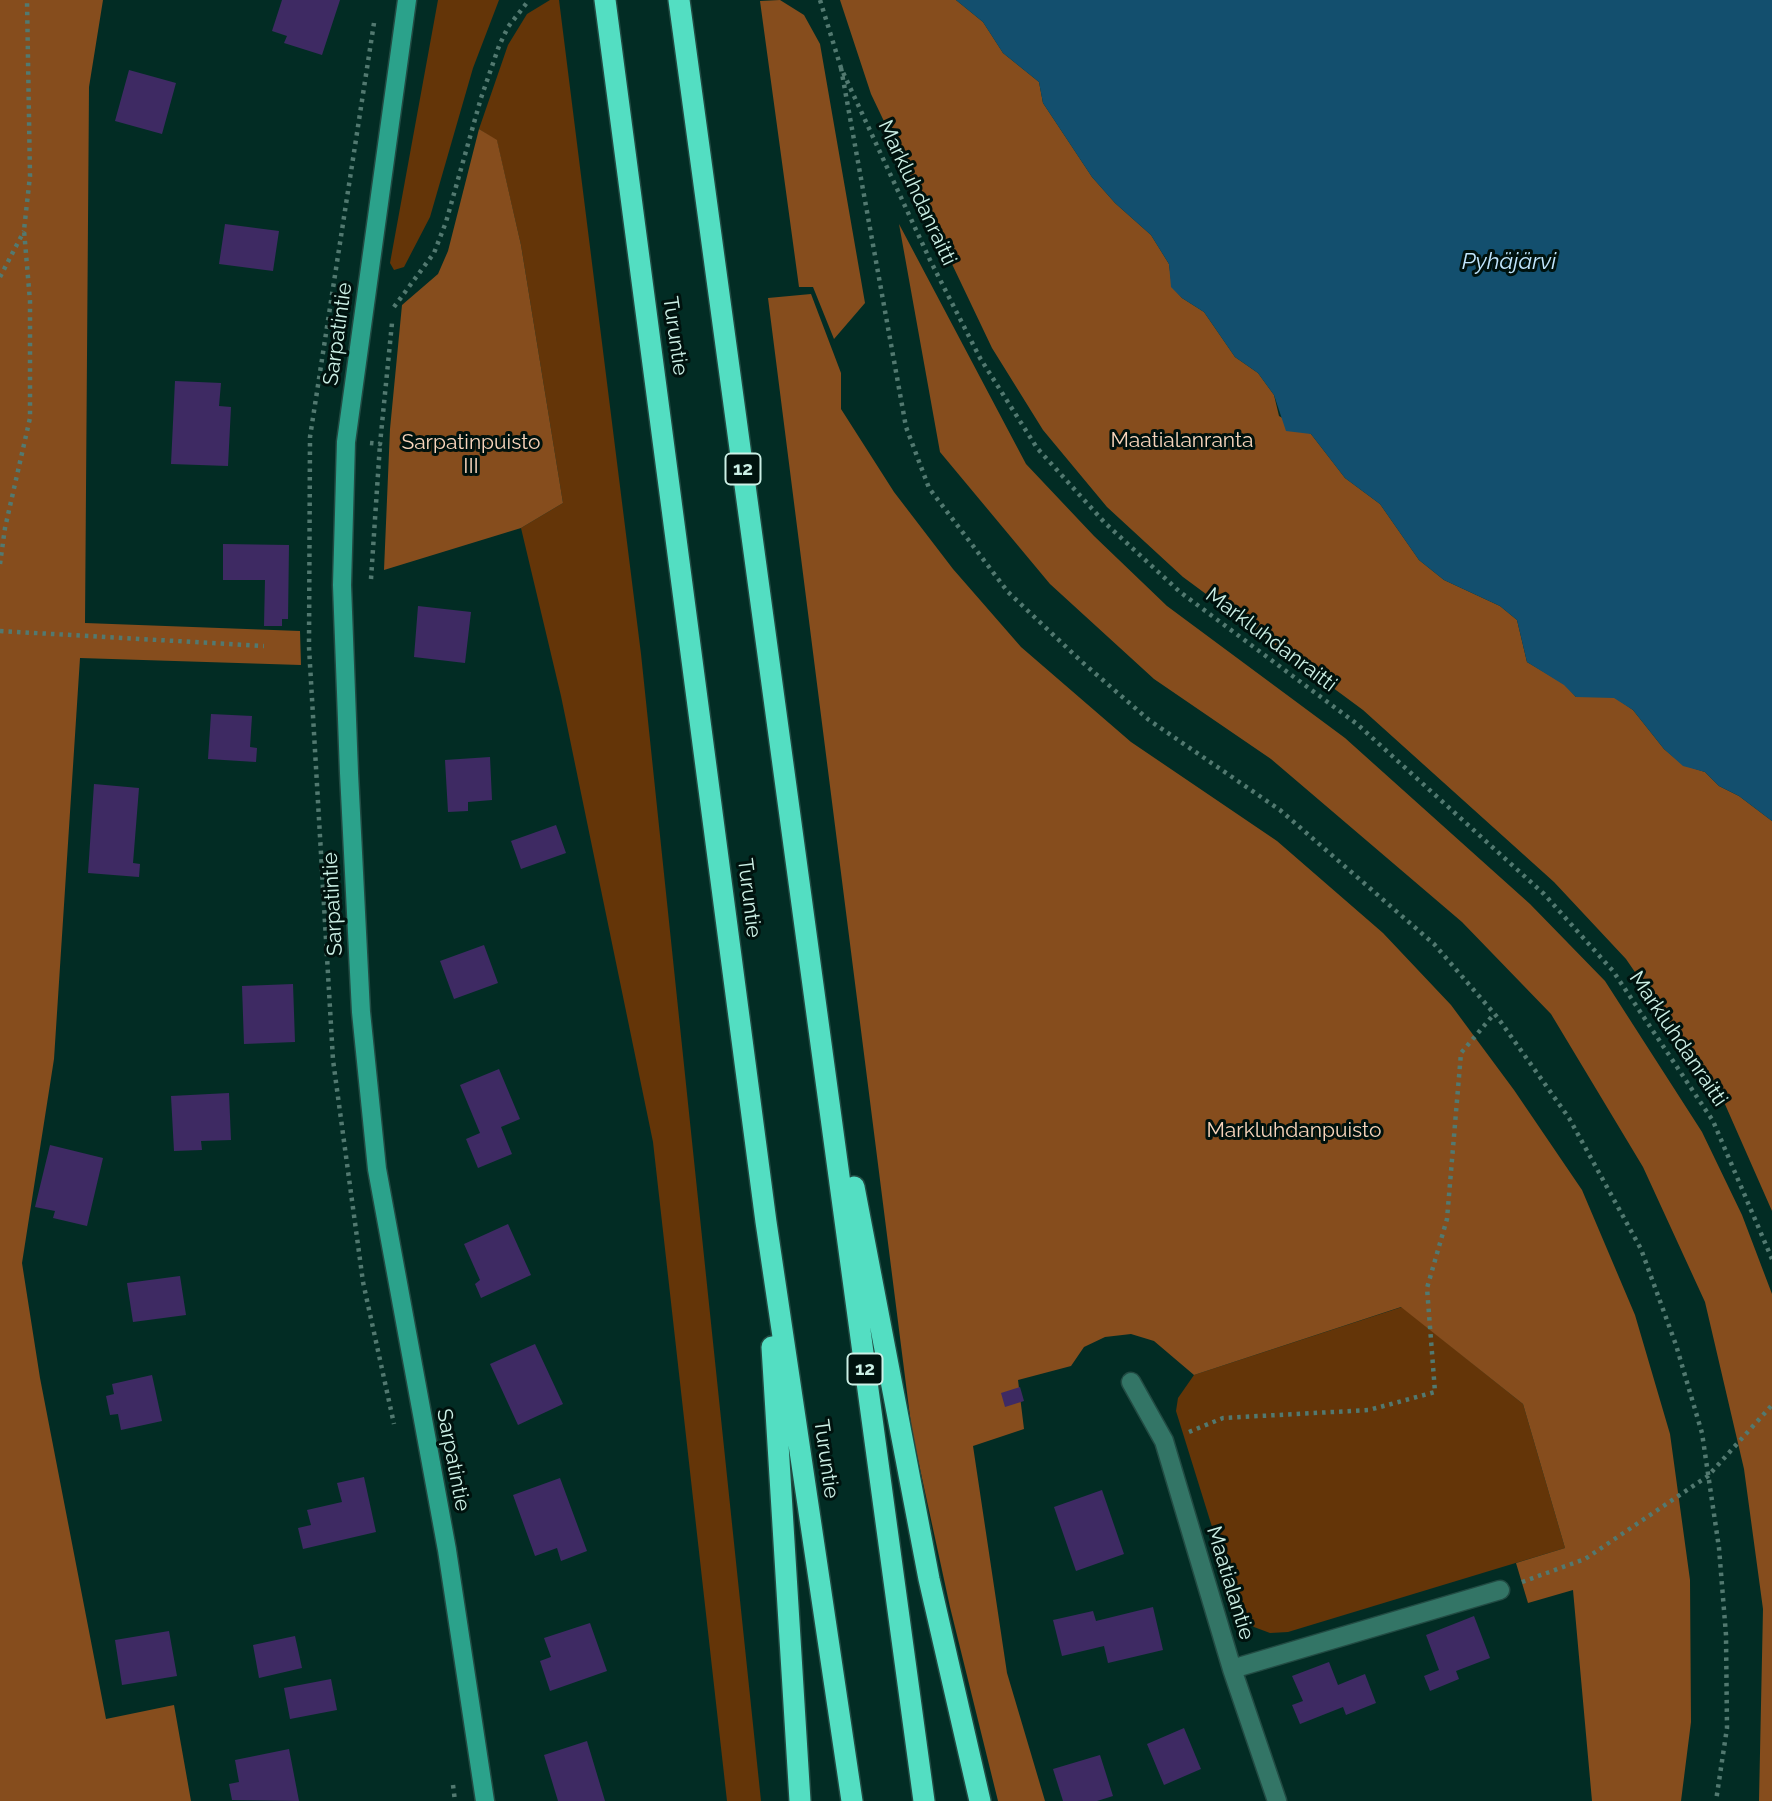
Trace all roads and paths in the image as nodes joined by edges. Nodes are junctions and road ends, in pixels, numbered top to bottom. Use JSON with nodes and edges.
{"nodes":[{"id":1,"x":27,"y":0,"type":"edge"},
{"id":2,"x":407,"y":0,"type":"edge"},
{"id":3,"x":530,"y":0,"type":"edge"},
{"id":4,"x":605,"y":0,"type":"edge"},
{"id":5,"x":678,"y":0,"type":"edge"},
{"id":6,"x":820,"y":0,"type":"edge"},
{"id":7,"x":376,"y":13,"type":"dead end"},
{"id":8,"x":841,"y":68,"type":"junction"},
{"id":9,"x":24,"y":230,"type":"junction"},
{"id":10,"x":0,"y":277,"type":"edge"},
{"id":11,"x":346,"y":442,"type":"junction"},
{"id":12,"x":380,"y":444,"type":"junction"},
{"id":13,"x":0,"y":564,"type":"edge"},
{"id":14,"x":371,"y":591,"type":"dead end"},
{"id":15,"x":0,"y":631,"type":"edge"},
{"id":16,"x":264,"y":646,"type":"dead end"},
{"id":17,"x":806,"y":937,"type":"junction"},
{"id":18,"x":1494,"y":1014,"type":"junction"},
{"id":19,"x":766,"y":1222,"type":"junction"},
{"id":20,"x":1772,"y":1259,"type":"edge"},
{"id":21,"x":1131,"y":1382,"type":"dead end"},
{"id":22,"x":1772,"y":1405,"type":"edge"},
{"id":23,"x":1164,"y":1441,"type":"junction"},
{"id":24,"x":1708,"y":1476,"type":"junction"},
{"id":25,"x":1500,"y":1590,"type":"joint"},
{"id":26,"x":1232,"y":1669,"type":"junction"},
{"id":27,"x":485,"y":1801,"type":"edge"},
{"id":28,"x":800,"y":1801,"type":"edge"},
{"id":29,"x":852,"y":1801,"type":"edge"},
{"id":30,"x":923,"y":1801,"type":"edge"},
{"id":31,"x":980,"y":1801,"type":"edge"},
{"id":32,"x":1276,"y":1801,"type":"edge"},
{"id":33,"x":1716,"y":1801,"type":"edge"}],
"edges":[{"from":1,"to":9,"type":"path"},
{"from":2,"to":11,"type":"main road","name":"Sarpatintie"},
{"from":3,"to":12,"type":"path"},
{"from":4,"to":19,"type":"highway","name":"Turuntie"},
{"from":5,"to":17,"type":"highway","number":"12"},
{"from":6,"to":8,"type":"path","name":"Markluhdanraitti"},
{"from":7,"to":11,"type":"path"},
{"from":8,"to":18,"type":"path"},
{"from":8,"to":20,"type":"path","name":"Markluhdanraitti"},
{"from":9,"to":10,"type":"path"},
{"from":9,"to":13,"type":"path"},
{"from":11,"to":12,"type":"path"},
{"from":11,"to":27,"type":"main road","name":"Sarpatintie"},
{"from":12,"to":14,"type":"path"},
{"from":15,"to":16,"type":"path"},
{"from":17,"to":30,"type":"highway","number":"12"},
{"from":17,"to":31,"type":"highway"},
{"from":18,"to":23,"type":"path"},
{"from":18,"to":24,"type":"path"},
{"from":19,"to":28,"type":"highway"},
{"from":19,"to":29,"type":"highway","name":"Turuntie"},
{"from":21,"to":23,"type":"street","name":"Maatialantie"},
{"from":22,"to":24,"type":"path"},
{"from":23,"to":26,"type":"street","name":"Maatialantie"},
{"from":24,"to":25,"type":"path"},
{"from":24,"to":33,"type":"path"},
{"from":25,"to":26,"type":"street"},
{"from":26,"to":32,"type":"street","name":"Maatialantie"}]}
